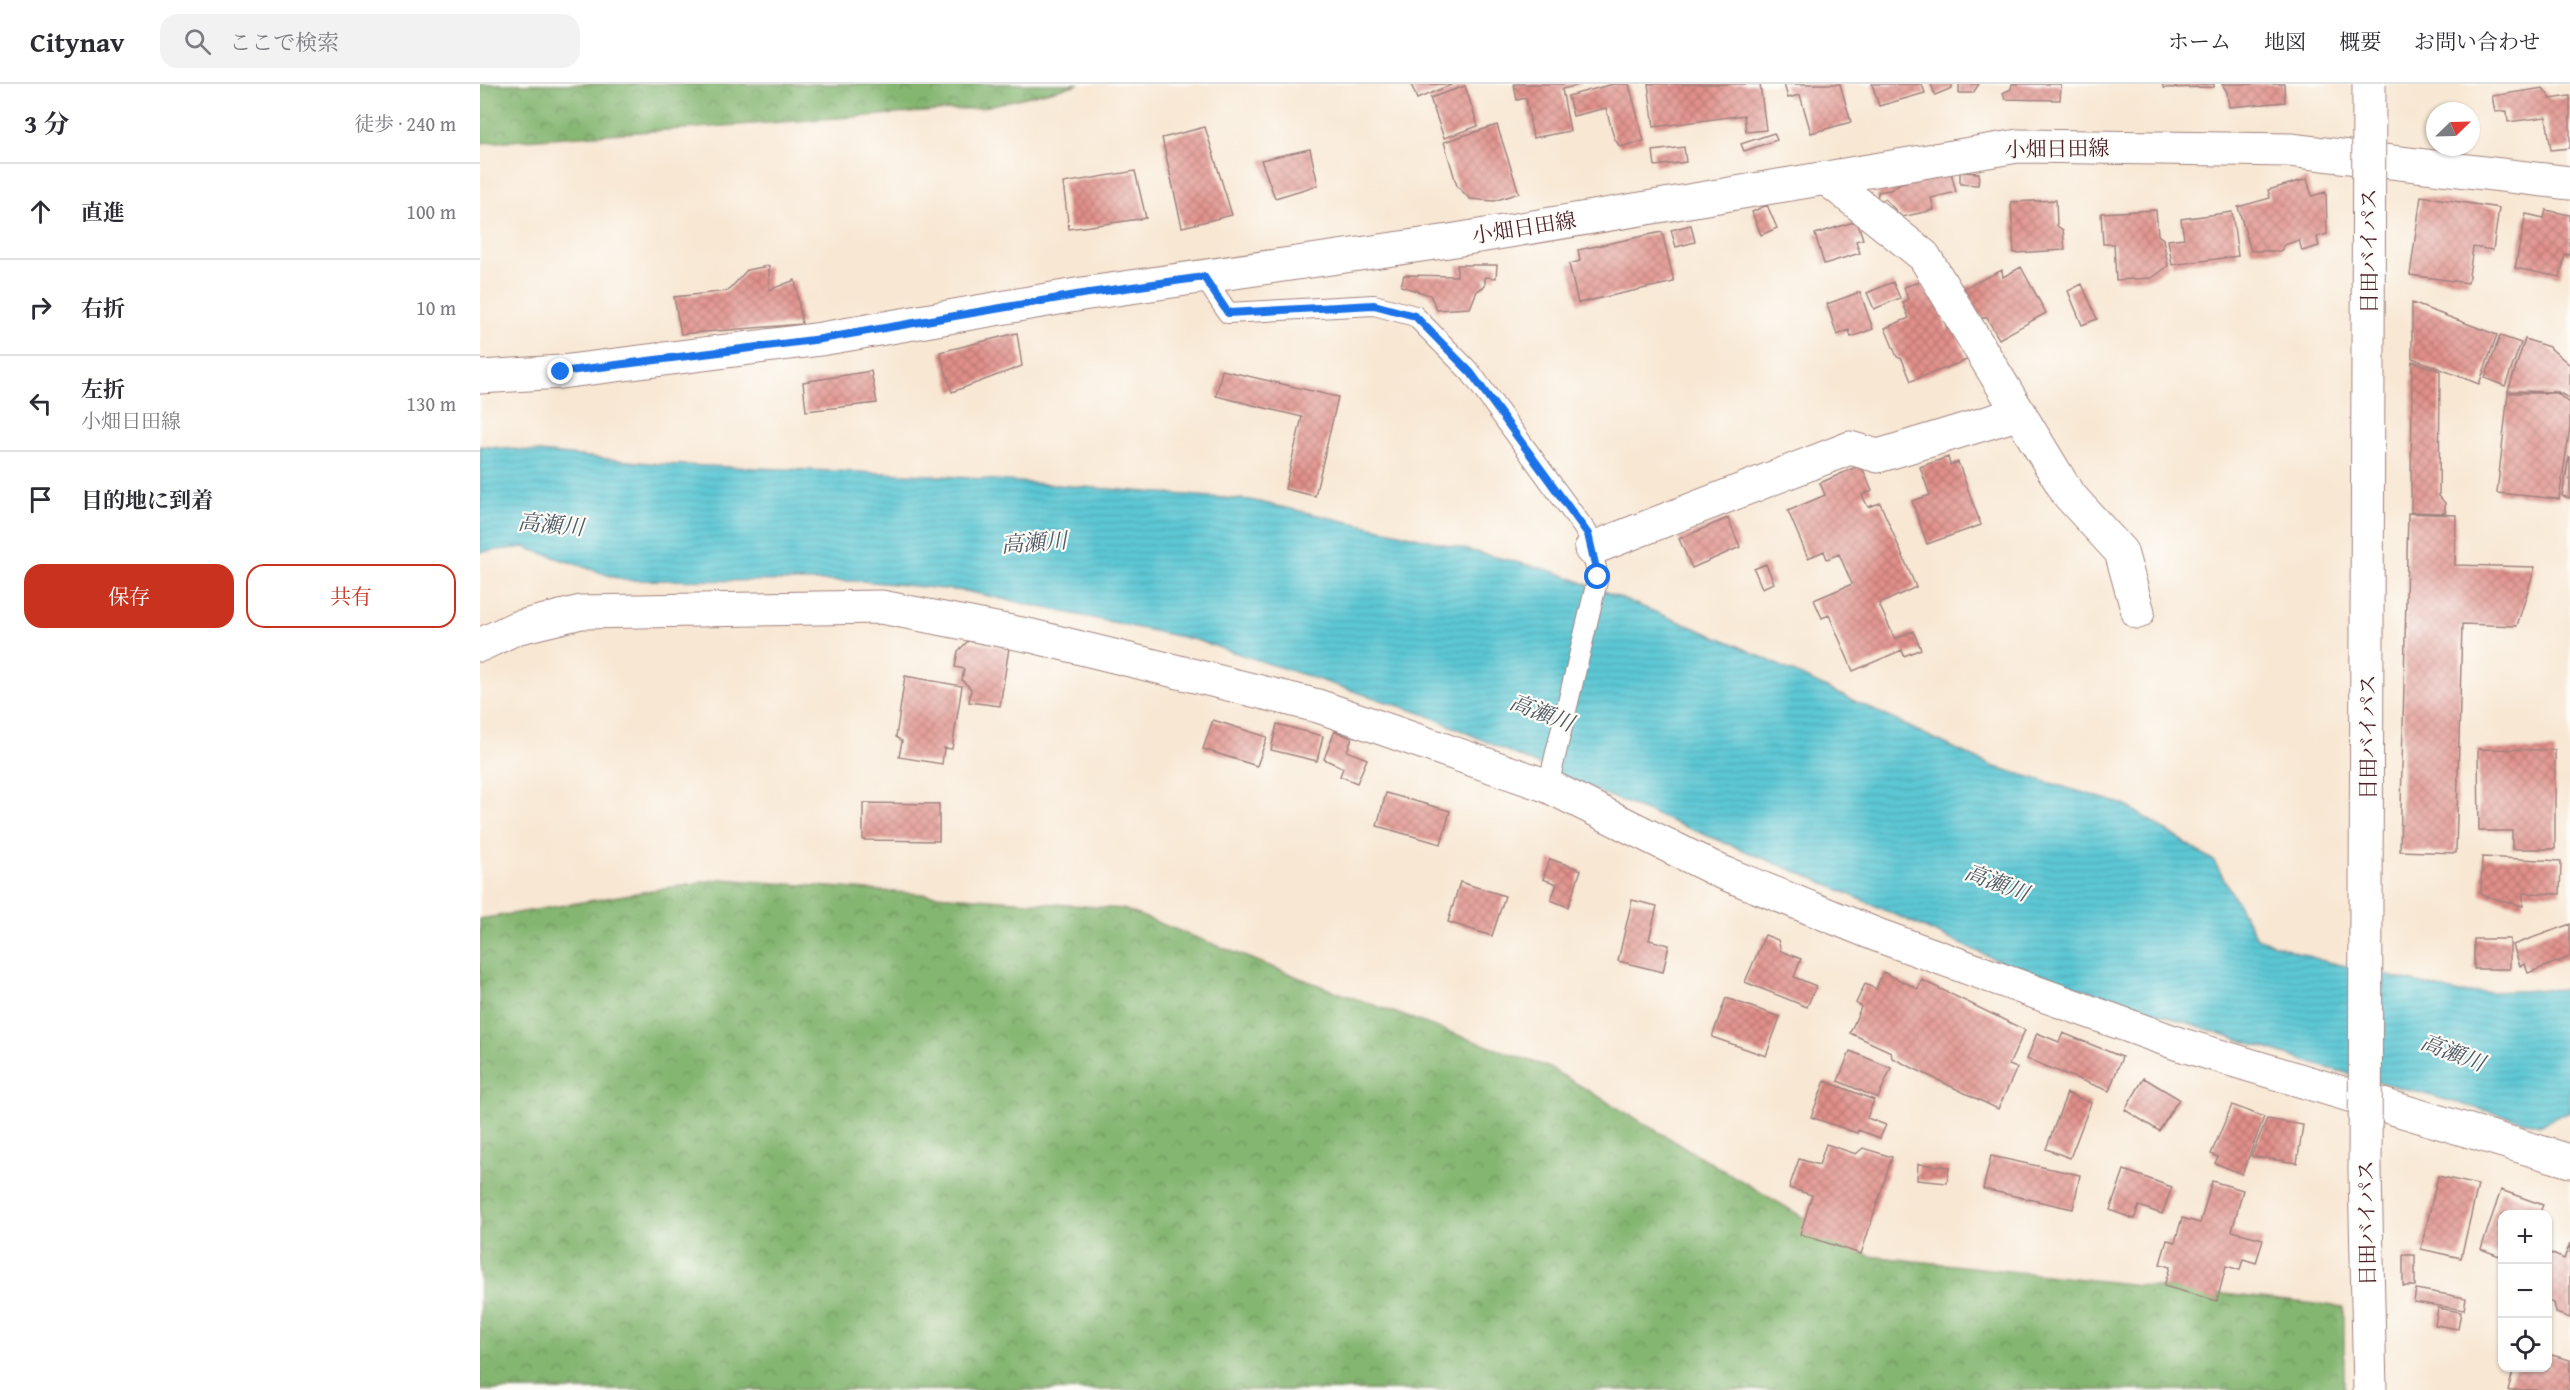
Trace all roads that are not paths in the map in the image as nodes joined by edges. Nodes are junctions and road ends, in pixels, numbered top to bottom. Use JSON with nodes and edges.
{"nodes":[{"id":1,"x":2369,"y":84,"type":"edge"},
{"id":2,"x":1826,"y":178,"type":"junction"},
{"id":3,"x":2570,"y":183,"type":"edge"},
{"id":4,"x":1204,"y":277,"type":"junction"},
{"id":5,"x":480,"y":377,"type":"edge"},
{"id":6,"x":2020,"y":413,"type":"junction"},
{"id":7,"x":1594,"y":563,"type":"junction"},
{"id":8,"x":2138,"y":612,"type":"dead end"},
{"id":9,"x":480,"y":645,"type":"edge"},
{"id":10,"x":1548,"y":786,"type":"junction"},
{"id":11,"x":2570,"y":1161,"type":"edge"},
{"id":12,"x":2370,"y":1390,"type":"edge"}],
"edges":[{"from":1,"to":12,"type":"main road","name":"日田バイパス","bridge":true},
{"from":2,"to":3,"type":"main road","name":"小畑日田線"},
{"from":2,"to":4,"type":"main road","name":"小畑日田線"},
{"from":2,"to":6,"type":"main road"},
{"from":4,"to":5,"type":"main road","name":"小畑日田線"},
{"from":4,"to":7,"type":"lane"},
{"from":6,"to":7,"type":"main road"},
{"from":6,"to":8,"type":"main road"},
{"from":7,"to":10,"type":"lane"},
{"from":9,"to":10,"type":"main road"},
{"from":10,"to":11,"type":"main road"}]}
